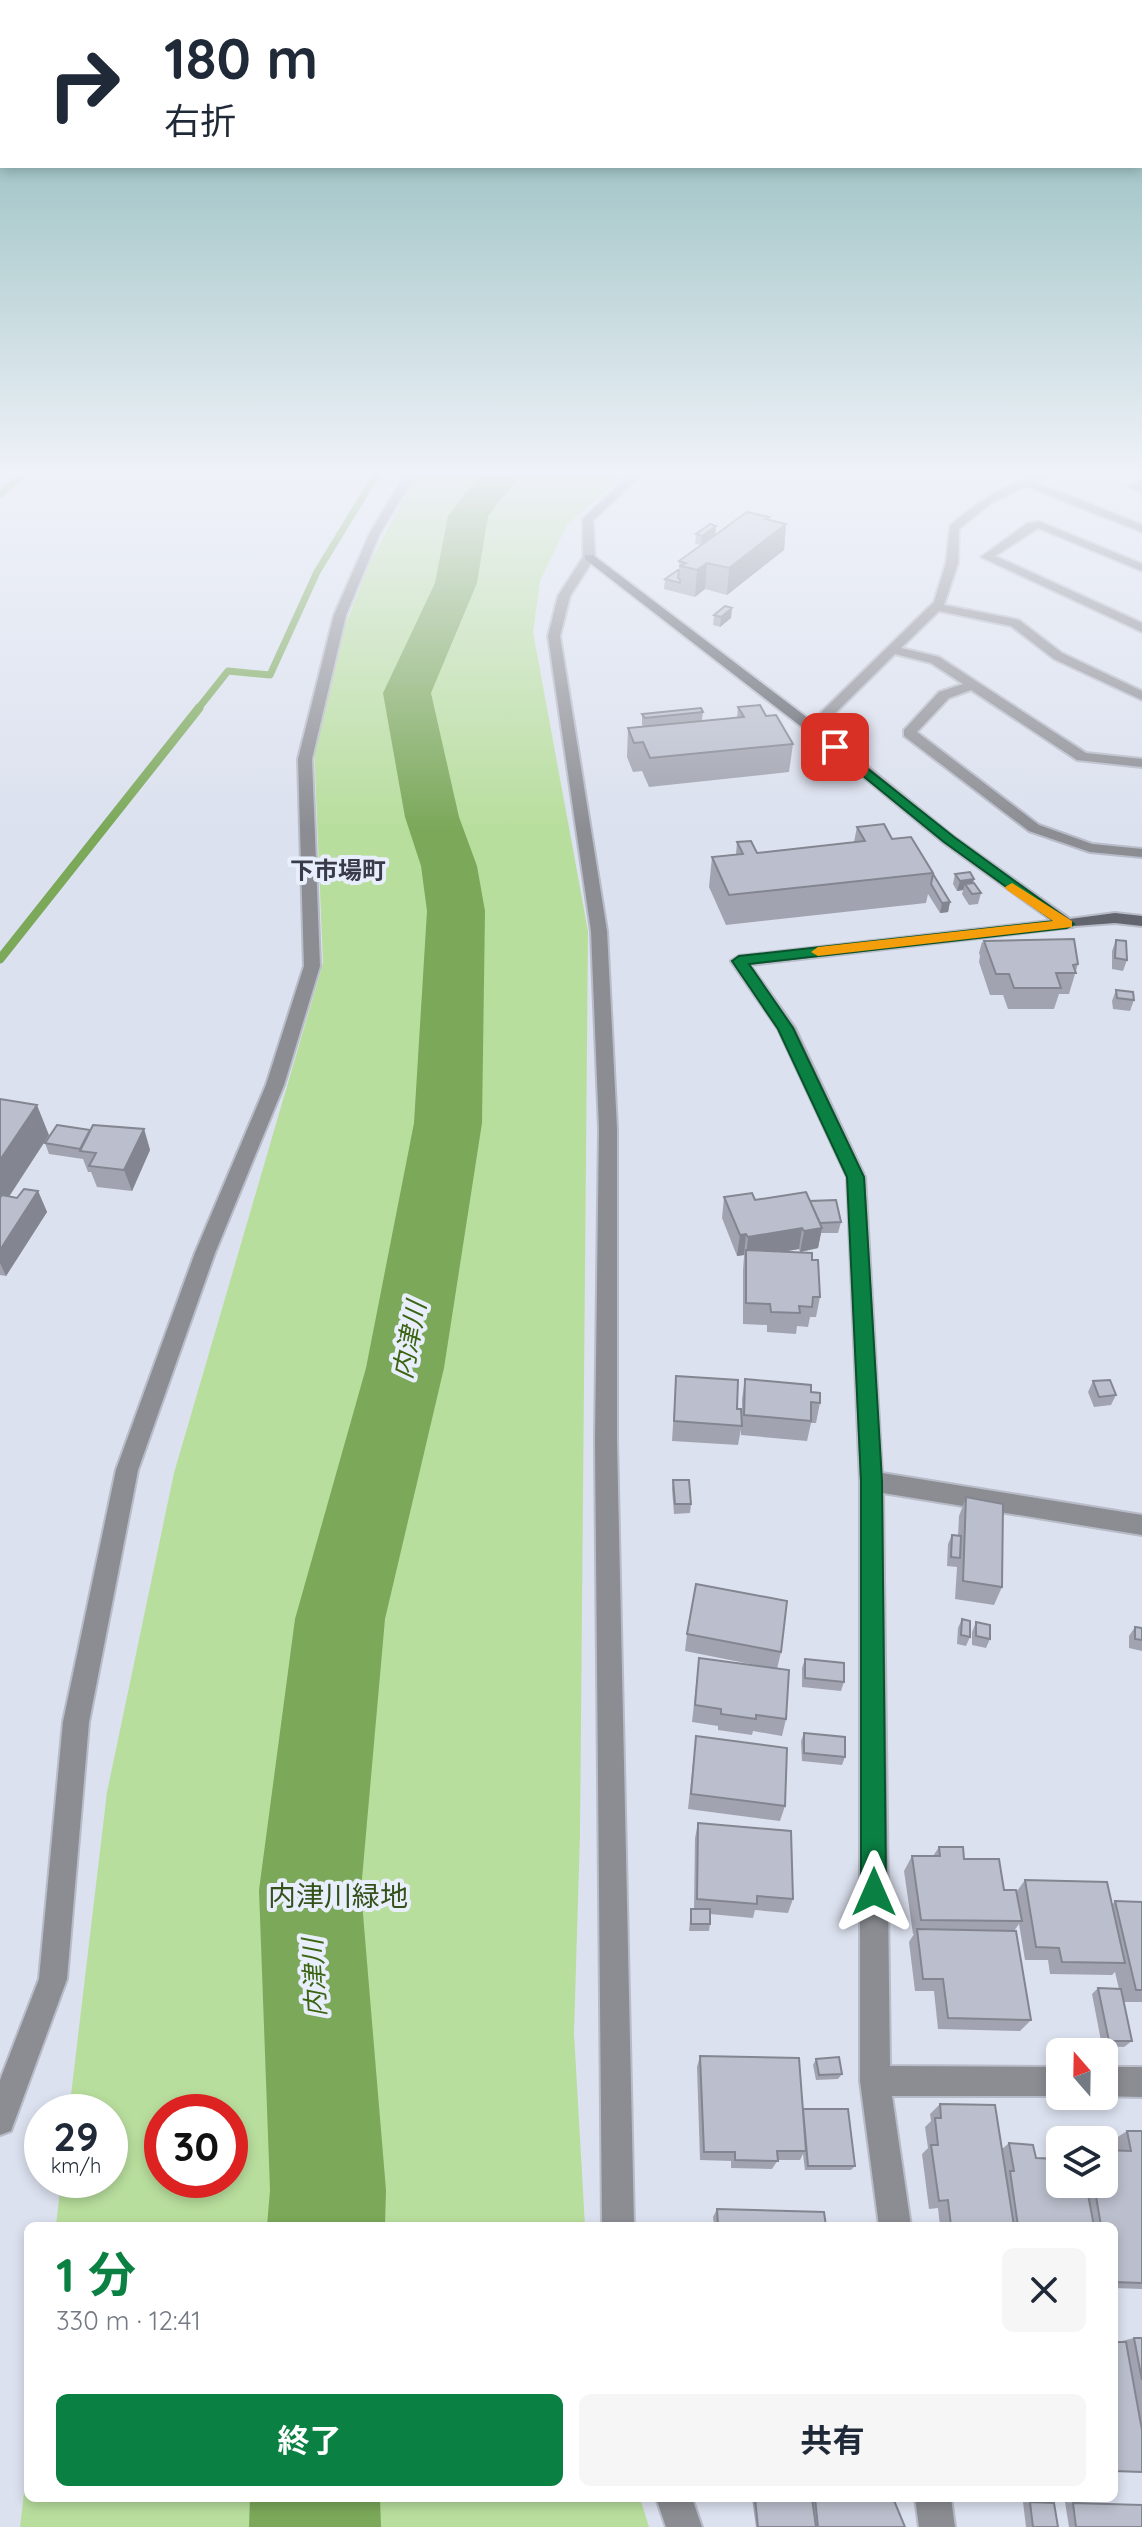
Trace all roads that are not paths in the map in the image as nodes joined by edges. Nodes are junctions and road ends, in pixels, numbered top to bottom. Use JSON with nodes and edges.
{"nodes":[{"id":1,"x":349,"y":593,"type":"edge"},
{"id":2,"x":566,"y":593,"type":"edge"},
{"id":3,"x":636,"y":593,"type":"edge"},
{"id":4,"x":943,"y":593,"type":"edge"},
{"id":5,"x":1065,"y":593,"type":"edge"},
{"id":6,"x":936,"y":607,"type":"junction"},
{"id":7,"x":1142,"y":628,"type":"edge"},
{"id":8,"x":892,"y":650,"type":"junction"},
{"id":9,"x":972,"y":685,"type":"junction"},
{"id":10,"x":1142,"y":696,"type":"edge"},
{"id":11,"x":812,"y":728,"type":"junction"},
{"id":12,"x":1142,"y":763,"type":"edge"},
{"id":13,"x":1142,"y":853,"type":"edge"},
{"id":14,"x":1142,"y":921,"type":"edge"},
{"id":15,"x":1067,"y":924,"type":"junction"},
{"id":16,"x":871,"y":1481,"type":"junction"},
{"id":17,"x":1142,"y":1525,"type":"edge"},
{"id":18,"x":875,"y":2081,"type":"junction"},
{"id":19,"x":1046,"y":2082,"type":"edge"},
{"id":20,"x":1118,"y":2082,"type":"edge"},
{"id":21,"x":1142,"y":2082,"type":"edge"},
{"id":22,"x":0,"y":2120,"type":"edge"},
{"id":23,"x":618,"y":2222,"type":"edge"},
{"id":24,"x":894,"y":2222,"type":"edge"},
{"id":25,"x":675,"y":2502,"type":"edge"},
{"id":26,"x":934,"y":2502,"type":"edge"},
{"id":27,"x":684,"y":2527,"type":"edge"},
{"id":28,"x":937,"y":2527,"type":"edge"}],
"edges":[{"from":1,"to":22,"type":"street"},
{"from":2,"to":23,"type":"street"},
{"from":3,"to":11,"type":"street"},
{"from":4,"to":6,"type":"street"},
{"from":5,"to":7,"type":"street"},
{"from":6,"to":8,"type":"street"},
{"from":6,"to":10,"type":"street"},
{"from":8,"to":9,"type":"street"},
{"from":8,"to":11,"type":"street"},
{"from":9,"to":12,"type":"street"},
{"from":9,"to":13,"type":"street"},
{"from":11,"to":15,"type":"street"},
{"from":14,"to":15,"type":"street"},
{"from":15,"to":16,"type":"street"},
{"from":16,"to":17,"type":"street"},
{"from":16,"to":18,"type":"street"},
{"from":18,"to":19,"type":"street"},
{"from":18,"to":24,"type":"street"},
{"from":20,"to":21,"type":"street"},
{"from":25,"to":27,"type":"street"},
{"from":26,"to":28,"type":"street"}]}
